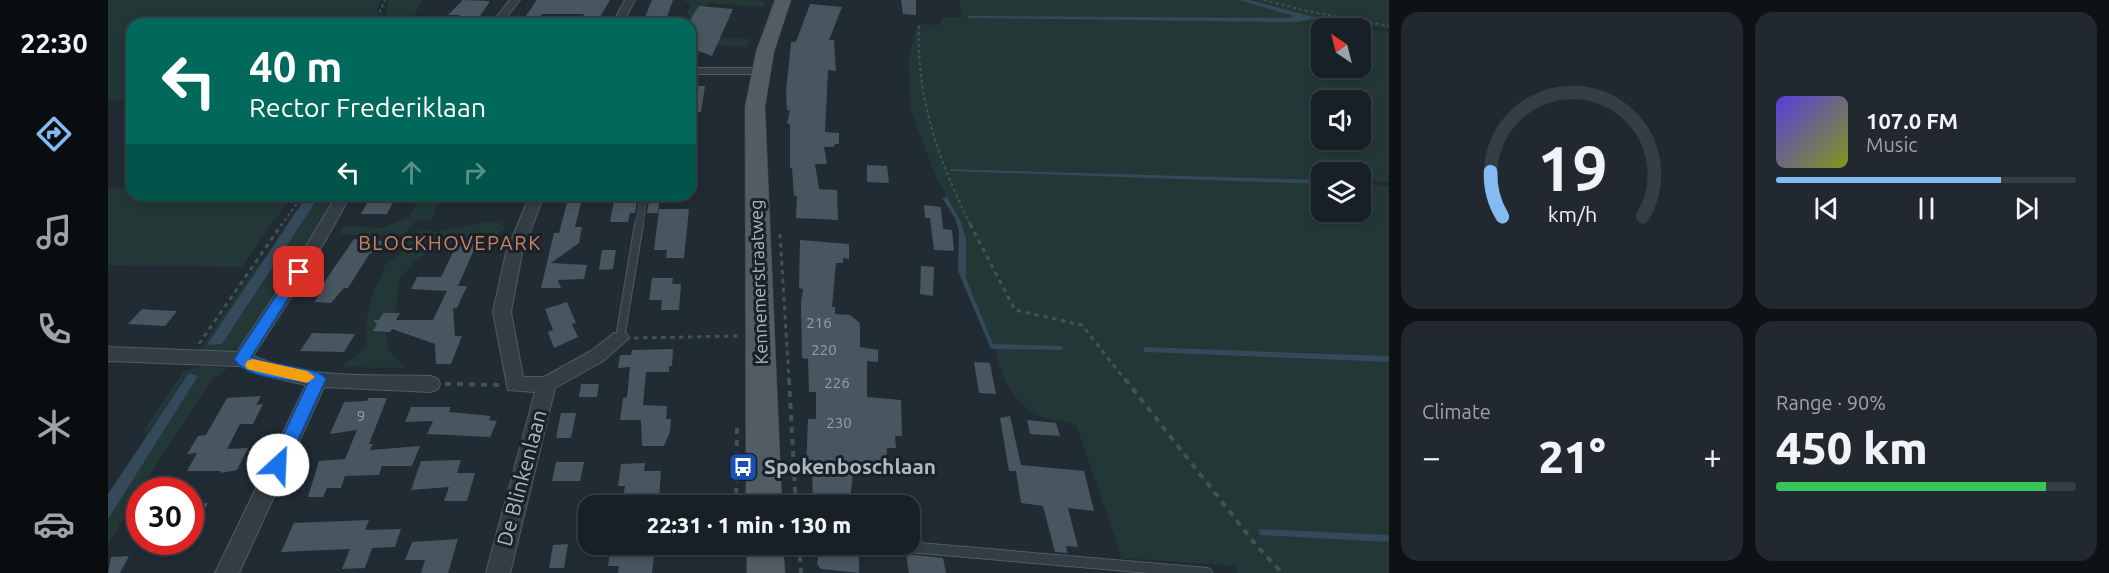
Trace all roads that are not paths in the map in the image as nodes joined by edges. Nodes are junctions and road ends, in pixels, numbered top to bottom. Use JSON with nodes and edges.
{"nodes":[{"id":1,"x":515,"y":0,"type":"edge"},
{"id":2,"x":630,"y":0,"type":"edge"},
{"id":3,"x":783,"y":0,"type":"edge"},
{"id":4,"x":793,"y":0,"type":"edge"},
{"id":5,"x":501,"y":18,"type":"edge"},
{"id":6,"x":620,"y":18,"type":"edge"},
{"id":7,"x":761,"y":65,"type":"junction"},
{"id":8,"x":696,"y":70,"type":"edge"},
{"id":9,"x":340,"y":201,"type":"edge"},
{"id":10,"x":535,"y":201,"type":"edge"},
{"id":11,"x":643,"y":201,"type":"edge"},
{"id":12,"x":620,"y":338,"type":"joint"},
{"id":13,"x":108,"y":354,"type":"edge"},
{"id":14,"x":242,"y":359,"type":"junction"},
{"id":15,"x":318,"y":379,"type":"junction"},
{"id":16,"x":431,"y":384,"type":"road end"},
{"id":17,"x":546,"y":384,"type":"junction"},
{"id":18,"x":764,"y":495,"type":"edge"},
{"id":19,"x":920,"y":548,"type":"edge"},
{"id":20,"x":765,"y":555,"type":"edge"},
{"id":21,"x":227,"y":573,"type":"edge"},
{"id":22,"x":498,"y":573,"type":"edge"},
{"id":23,"x":766,"y":573,"type":"edge"},
{"id":24,"x":1207,"y":573,"type":"edge"}],
"edges":[{"from":1,"to":5,"type":"street"},
{"from":2,"to":6,"type":"street"},
{"from":3,"to":7,"type":"main road","name":"Kennemerstraatweg"},
{"from":4,"to":7,"type":"main road","name":"Kennemerstraatweg"},
{"from":7,"to":8,"type":"street"},
{"from":7,"to":18,"type":"main road","name":"Kennemerstraatweg"},
{"from":9,"to":14,"type":"street"},
{"from":10,"to":17,"type":"street","name":"De Blinkenlaan"},
{"from":11,"to":12,"type":"lane"},
{"from":12,"to":17,"type":"street"},
{"from":13,"to":14,"type":"street"},
{"from":14,"to":15,"type":"street"},
{"from":15,"to":16,"type":"street"},
{"from":15,"to":21,"type":"street"},
{"from":17,"to":22,"type":"street","name":"De Blinkenlaan"},
{"from":19,"to":24,"type":"lane"},
{"from":20,"to":23,"type":"main road"}]}
